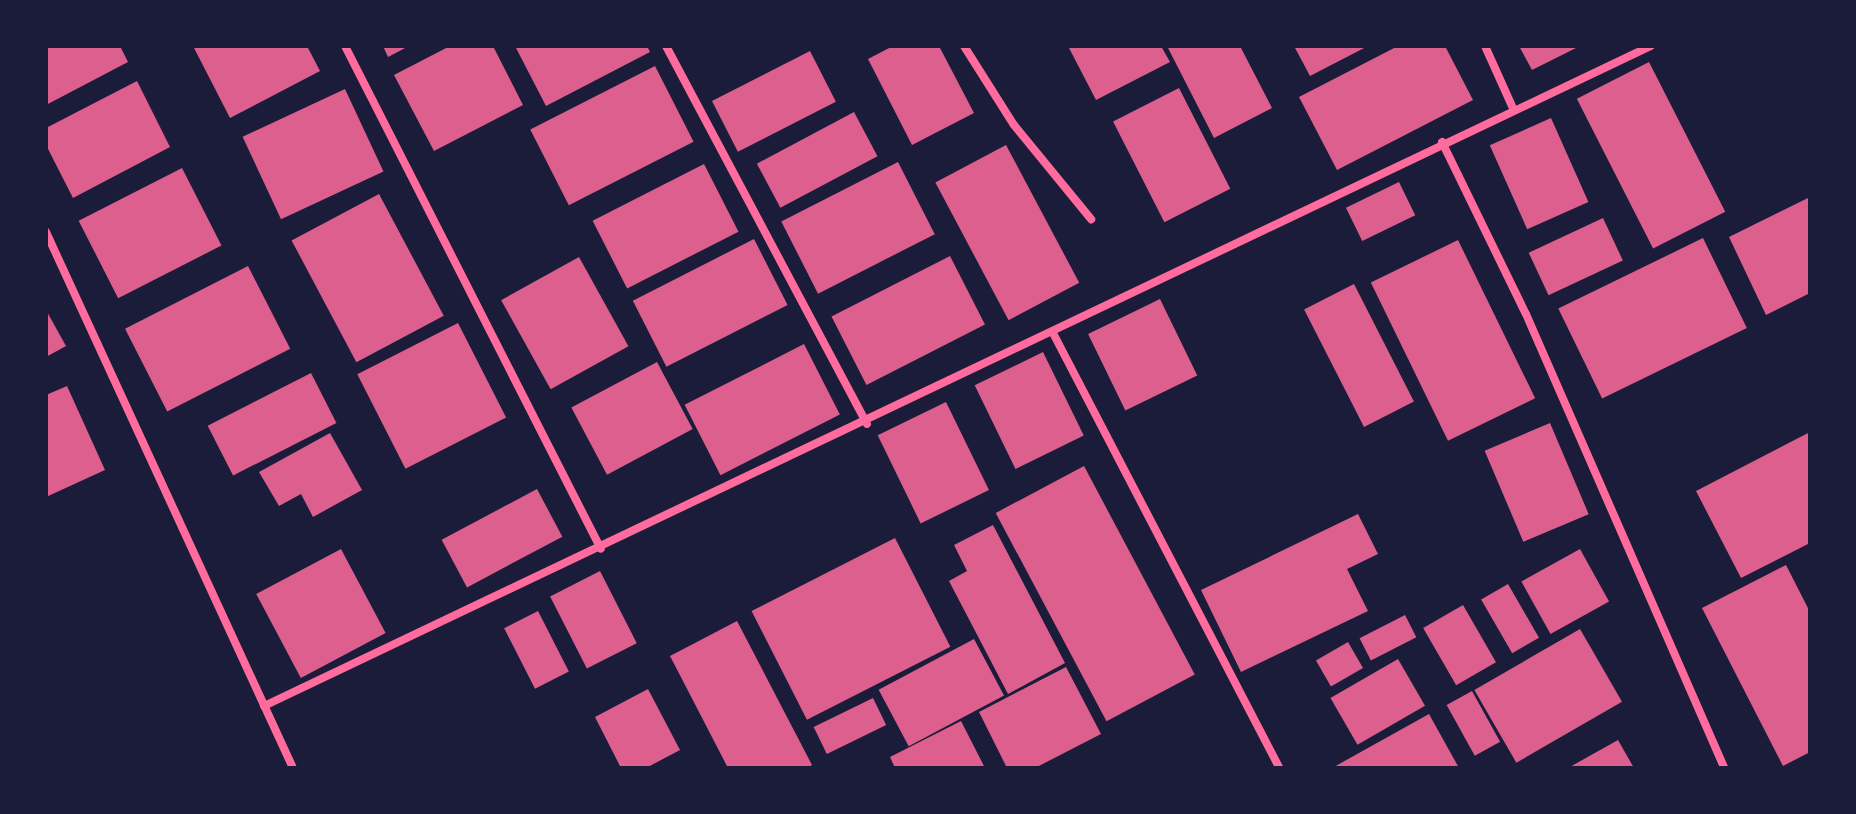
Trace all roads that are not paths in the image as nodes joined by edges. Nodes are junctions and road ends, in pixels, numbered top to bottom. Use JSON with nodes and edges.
{"nodes":[{"id":1,"x":345,"y":46,"type":"edge"},
{"id":2,"x":666,"y":46,"type":"edge"},
{"id":3,"x":964,"y":46,"type":"edge"},
{"id":4,"x":1485,"y":46,"type":"edge"},
{"id":5,"x":1651,"y":46,"type":"edge"},
{"id":6,"x":1512,"y":106,"type":"junction"},
{"id":7,"x":1442,"y":142,"type":"junction"},
{"id":8,"x":1091,"y":219,"type":"dead end"},
{"id":9,"x":46,"y":232,"type":"edge"},
{"id":10,"x":1053,"y":333,"type":"junction"},
{"id":11,"x":867,"y":424,"type":"junction"},
{"id":12,"x":601,"y":549,"type":"junction"},
{"id":13,"x":264,"y":706,"type":"junction"},
{"id":14,"x":293,"y":768,"type":"edge"},
{"id":15,"x":1279,"y":768,"type":"edge"},
{"id":16,"x":1724,"y":768,"type":"edge"}],
"edges":[{"from":1,"to":12,"type":"street"},
{"from":2,"to":11,"type":"street"},
{"from":3,"to":8,"type":"street"},
{"from":4,"to":6,"type":"street"},
{"from":5,"to":6,"type":"street"},
{"from":6,"to":7,"type":"street"},
{"from":7,"to":10,"type":"street"},
{"from":7,"to":16,"type":"street"},
{"from":9,"to":13,"type":"street"},
{"from":10,"to":11,"type":"street"},
{"from":10,"to":15,"type":"street"},
{"from":11,"to":12,"type":"street"},
{"from":12,"to":13,"type":"street"},
{"from":13,"to":14,"type":"street"}]}
